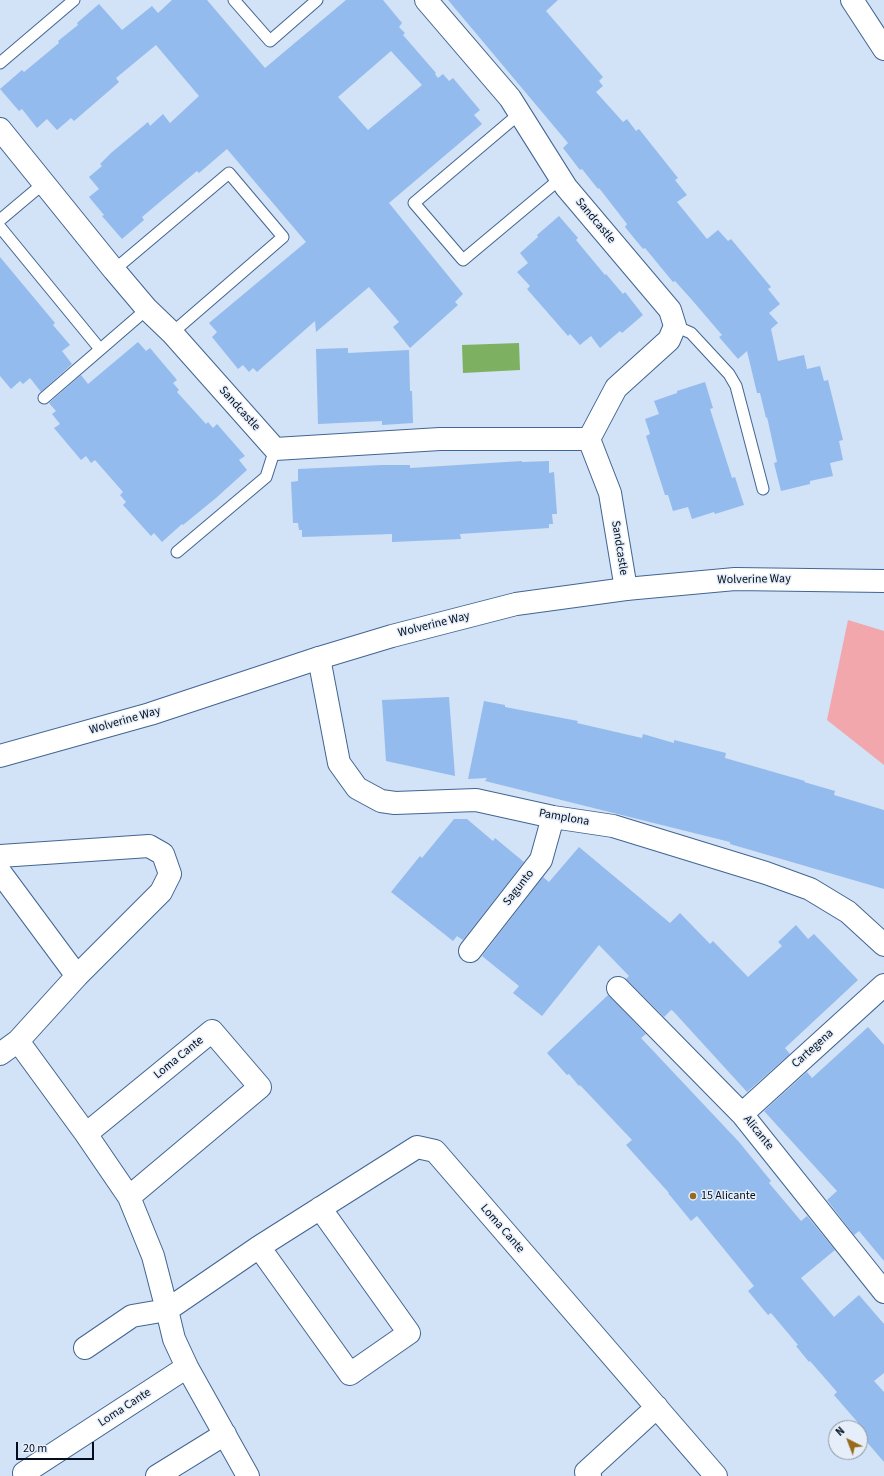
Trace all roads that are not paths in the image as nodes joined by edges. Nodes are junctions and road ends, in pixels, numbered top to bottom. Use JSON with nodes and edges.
{"nodes":[{"id":1,"x":74,"y":0,"type":"edge"},
{"id":2,"x":234,"y":0,"type":"edge"},
{"id":3,"x":317,"y":0,"type":"edge"},
{"id":4,"x":426,"y":0,"type":"edge"},
{"id":5,"x":852,"y":0,"type":"edge"},
{"id":6,"x":884,"y":49,"type":"edge"},
{"id":7,"x":0,"y":63,"type":"edge"},
{"id":8,"x":519,"y":114,"type":"junction"},
{"id":9,"x":0,"y":129,"type":"edge"},
{"id":10,"x":561,"y":178,"type":"junction"},
{"id":11,"x":44,"y":183,"type":"junction"},
{"id":12,"x":0,"y":220,"type":"edge"},
{"id":13,"x":0,"y":228,"type":"edge"},
{"id":14,"x":114,"y":270,"type":"junction"},
{"id":15,"x":147,"y":309,"type":"junction"},
{"id":16,"x":675,"y":326,"type":"junction"},
{"id":17,"x":172,"y":333,"type":"junction"},
{"id":18,"x":100,"y":349,"type":"junction"},
{"id":19,"x":44,"y":398,"type":"dead end"},
{"id":20,"x":589,"y":439,"type":"junction"},
{"id":21,"x":275,"y":449,"type":"junction"},
{"id":22,"x":763,"y":489,"type":"dead end"},
{"id":23,"x":177,"y":552,"type":"dead end"},
{"id":24,"x":884,"y":581,"type":"edge"},
{"id":25,"x":626,"y":589,"type":"junction"},
{"id":26,"x":319,"y":658,"type":"junction"},
{"id":27,"x":0,"y":756,"type":"edge"},
{"id":28,"x":553,"y":817,"type":"junction"},
{"id":29,"x":0,"y":856,"type":"edge"},
{"id":30,"x":0,"y":872,"type":"edge"},
{"id":31,"x":884,"y":945,"type":"edge"},
{"id":32,"x":470,"y":951,"type":"dead end"},
{"id":33,"x":78,"y":976,"type":"junction"},
{"id":34,"x":884,"y":985,"type":"edge"},
{"id":35,"x":618,"y":988,"type":"dead end"},
{"id":36,"x":18,"y":1041,"type":"junction"},
{"id":37,"x":0,"y":1054,"type":"edge"},
{"id":38,"x":742,"y":1114,"type":"junction"},
{"id":39,"x":86,"y":1134,"type":"junction"},
{"id":40,"x":129,"y":1197,"type":"junction"},
{"id":41,"x":320,"y":1208,"type":"junction"},
{"id":42,"x":259,"y":1247,"type":"junction"},
{"id":43,"x":884,"y":1292,"type":"edge"},
{"id":44,"x":167,"y":1310,"type":"junction"},
{"id":45,"x":85,"y":1348,"type":"dead end"},
{"id":46,"x":187,"y":1367,"type":"junction"},
{"id":47,"x":657,"y":1407,"type":"junction"},
{"id":48,"x":225,"y":1434,"type":"junction"},
{"id":49,"x":704,"y":1472,"type":"edge"},
{"id":50,"x":26,"y":1476,"type":"edge"},
{"id":51,"x":157,"y":1476,"type":"edge"},
{"id":52,"x":248,"y":1476,"type":"edge"},
{"id":53,"x":590,"y":1476,"type":"edge"}],
"edges":[{"from":1,"to":7,"type":"lane"},
{"from":2,"to":3,"type":"lane"},
{"from":4,"to":8,"type":"street","name":"Sandcastle"},
{"from":5,"to":6,"type":"street"},
{"from":8,"to":10,"type":"street","name":"Sandcastle"},
{"from":8,"to":10,"type":"lane"},
{"from":9,"to":11,"type":"street","name":"Sandcastle"},
{"from":10,"to":16,"type":"street","name":"Sandcastle"},
{"from":11,"to":12,"type":"lane"},
{"from":11,"to":14,"type":"street","name":"Sandcastle"},
{"from":13,"to":18,"type":"lane"},
{"from":14,"to":15,"type":"street","name":"Sandcastle"},
{"from":14,"to":17,"type":"lane"},
{"from":15,"to":17,"type":"street","name":"Sandcastle"},
{"from":15,"to":18,"type":"lane"},
{"from":16,"to":20,"type":"street"},
{"from":16,"to":22,"type":"lane"},
{"from":17,"to":21,"type":"street","name":"Sandcastle"},
{"from":18,"to":19,"type":"lane"},
{"from":20,"to":21,"type":"street"},
{"from":20,"to":25,"type":"street","name":"Sandcastle"},
{"from":21,"to":23,"type":"lane"},
{"from":24,"to":25,"type":"street","name":"Wolverine Way"},
{"from":25,"to":26,"type":"street","name":"Wolverine Way"},
{"from":26,"to":27,"type":"street","name":"Wolverine Way"},
{"from":26,"to":28,"type":"street","name":"Pamplona"},
{"from":28,"to":31,"type":"street","name":"Pamplona"},
{"from":28,"to":32,"type":"street","name":"Sagunto"},
{"from":29,"to":33,"type":"street"},
{"from":30,"to":33,"type":"street"},
{"from":33,"to":36,"type":"street"},
{"from":34,"to":38,"type":"street","name":"Cartegena"},
{"from":35,"to":38,"type":"street","name":"Alicante"},
{"from":36,"to":37,"type":"street"},
{"from":36,"to":39,"type":"street"},
{"from":38,"to":43,"type":"street","name":"Alicante"},
{"from":39,"to":40,"type":"street"},
{"from":39,"to":40,"type":"street","name":"Loma Cante"},
{"from":40,"to":44,"type":"street"},
{"from":41,"to":42,"type":"street","name":"Loma Cante"},
{"from":41,"to":42,"type":"street"},
{"from":41,"to":47,"type":"street","name":"Loma Cante"},
{"from":42,"to":44,"type":"street","name":"Loma Cante"},
{"from":44,"to":45,"type":"street","name":"Loma Cante"},
{"from":44,"to":46,"type":"street"},
{"from":46,"to":48,"type":"street"},
{"from":46,"to":50,"type":"street","name":"Loma Cante"},
{"from":47,"to":49,"type":"street","name":"Loma Cante"},
{"from":47,"to":53,"type":"street"},
{"from":48,"to":51,"type":"street"},
{"from":48,"to":52,"type":"street"}]}
